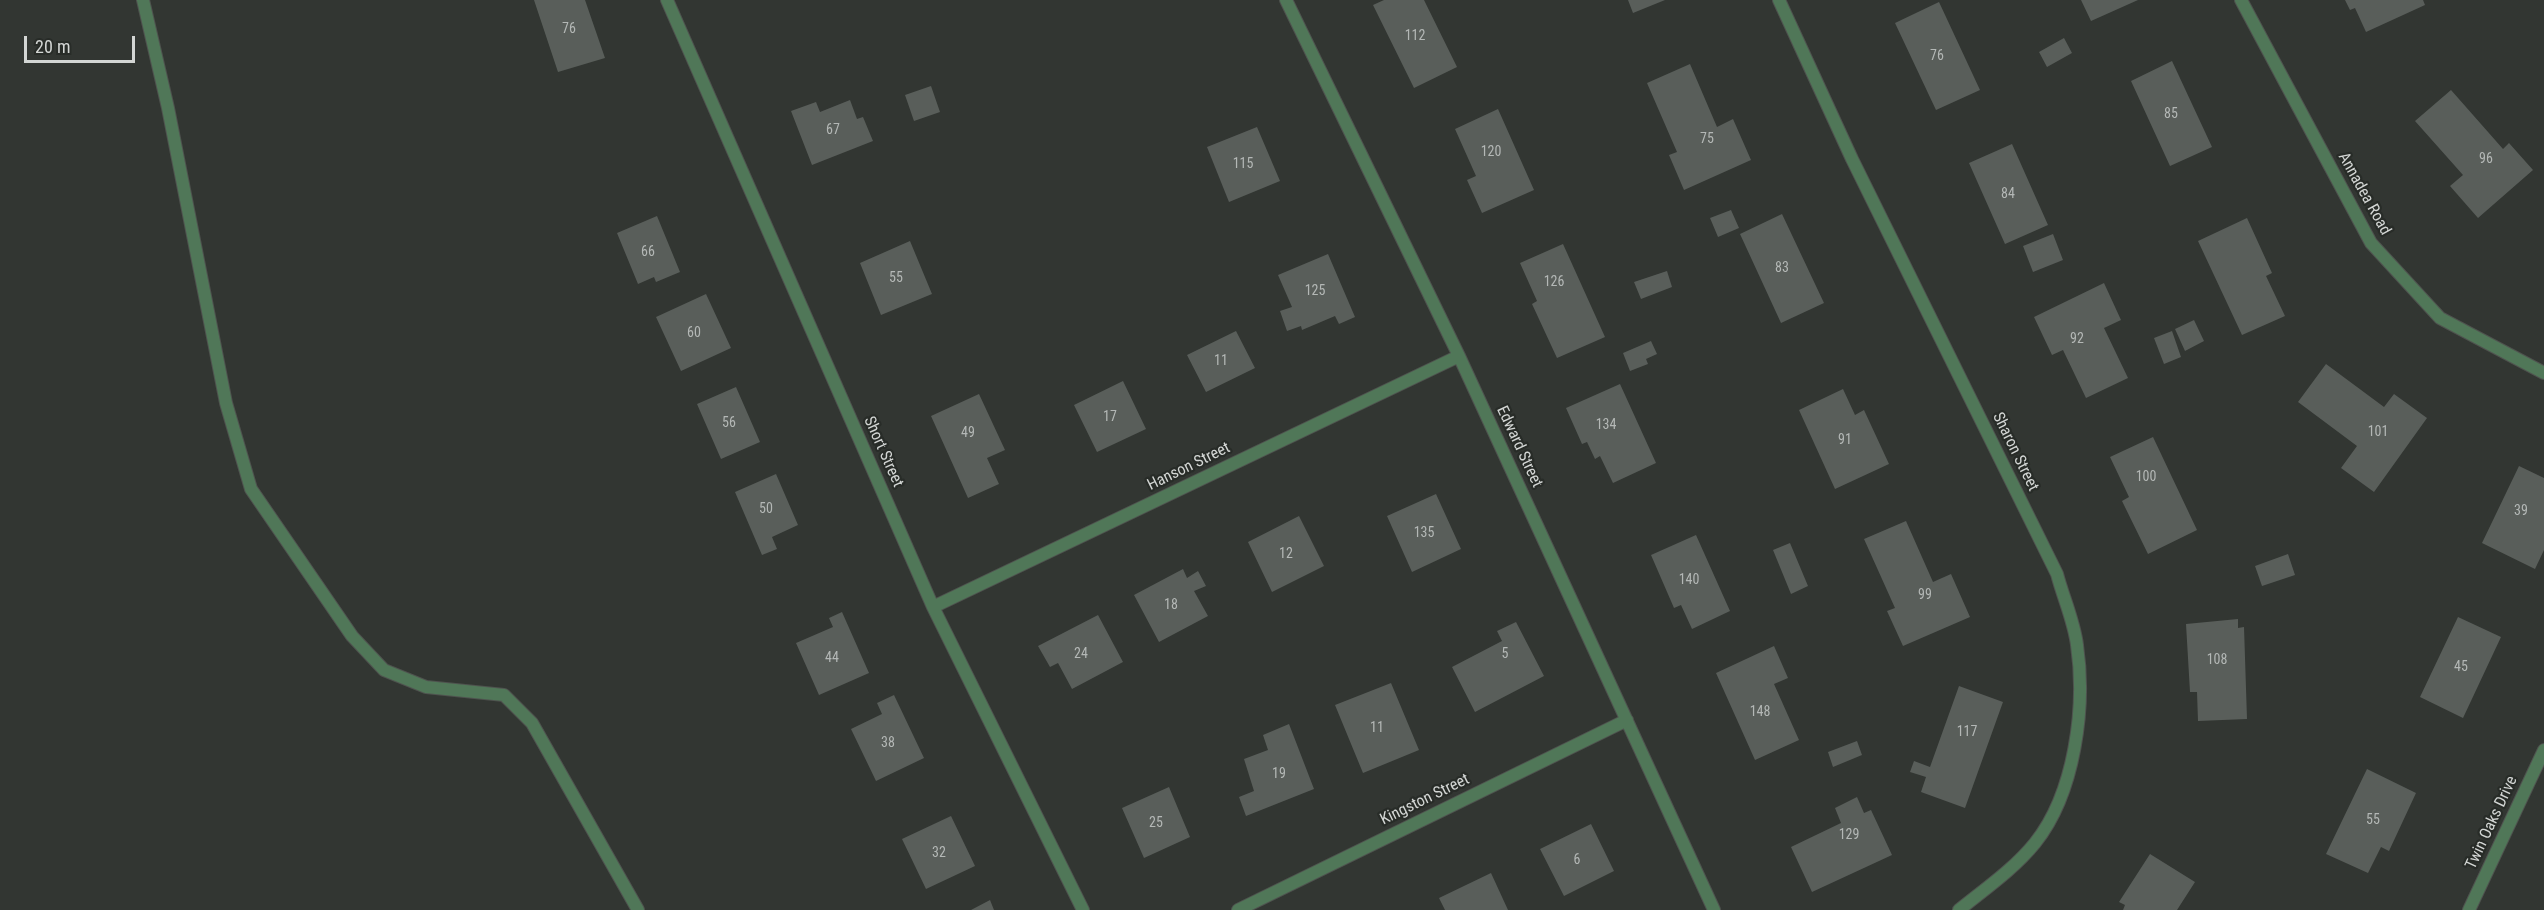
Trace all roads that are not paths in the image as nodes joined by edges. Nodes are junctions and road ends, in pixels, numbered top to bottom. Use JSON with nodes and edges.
{"nodes":[{"id":1,"x":143,"y":0,"type":"edge"},
{"id":2,"x":667,"y":0,"type":"edge"},
{"id":3,"x":1286,"y":0,"type":"edge"},
{"id":4,"x":1779,"y":0,"type":"edge"},
{"id":5,"x":2241,"y":0,"type":"edge"},
{"id":6,"x":1459,"y":356,"type":"junction"},
{"id":7,"x":2544,"y":373,"type":"edge"},
{"id":8,"x":933,"y":607,"type":"junction"},
{"id":9,"x":1627,"y":720,"type":"junction"},
{"id":10,"x":2544,"y":750,"type":"edge"},
{"id":11,"x":638,"y":910,"type":"edge"},
{"id":12,"x":1083,"y":910,"type":"edge"},
{"id":13,"x":1238,"y":910,"type":"edge"},
{"id":14,"x":1714,"y":910,"type":"edge"},
{"id":15,"x":1959,"y":910,"type":"edge"},
{"id":16,"x":2469,"y":910,"type":"edge"}],
"edges":[{"from":1,"to":11,"type":"street"},
{"from":2,"to":8,"type":"street","name":"Short Street"},
{"from":3,"to":6,"type":"street","name":"Edward Street"},
{"from":4,"to":15,"type":"street","name":"Sharon Street"},
{"from":5,"to":7,"type":"street","name":"Annadea Road"},
{"from":6,"to":8,"type":"street","name":"Hanson Street"},
{"from":6,"to":9,"type":"street","name":"Edward Street"},
{"from":8,"to":12,"type":"street","name":"Short Street"},
{"from":9,"to":13,"type":"street","name":"Kingston Street"},
{"from":9,"to":14,"type":"street","name":"Edward Street"},
{"from":10,"to":16,"type":"street","name":"Twin Oaks Drive"}]}
